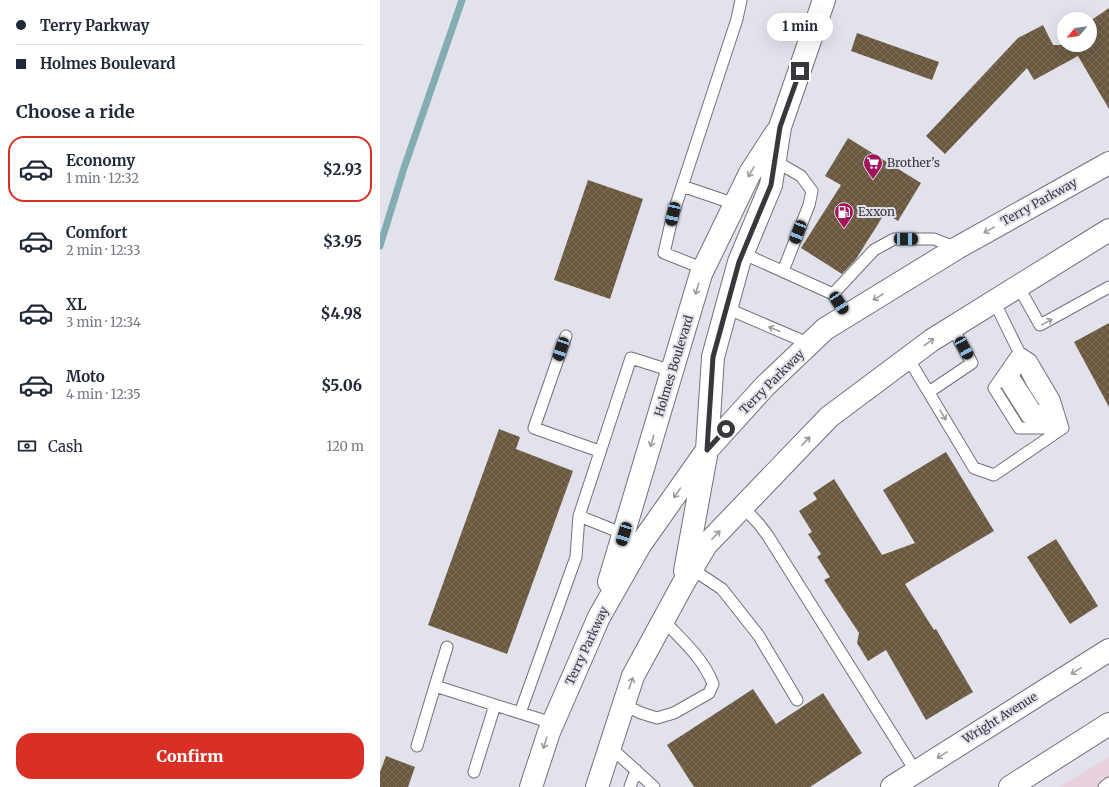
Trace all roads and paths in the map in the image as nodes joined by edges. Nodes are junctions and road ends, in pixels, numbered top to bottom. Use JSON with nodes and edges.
{"nodes":[{"id":1,"x":741,"y":0,"type":"edge"},
{"id":2,"x":824,"y":0,"type":"edge"},
{"id":3,"x":780,"y":127,"type":"junction"},
{"id":4,"x":775,"y":161,"type":"junction"},
{"id":5,"x":1109,"y":163,"type":"edge"},
{"id":6,"x":682,"y":186,"type":"junction"},
{"id":7,"x":735,"y":204,"type":"junction"},
{"id":8,"x":1109,"y":230,"type":"edge"},
{"id":9,"x":957,"y":248,"type":"junction"},
{"id":10,"x":742,"y":253,"type":"junction"},
{"id":11,"x":704,"y":268,"type":"junction"},
{"id":12,"x":783,"y":271,"type":"junction"},
{"id":13,"x":1018,"y":286,"type":"junction"},
{"id":14,"x":1109,"y":287,"type":"edge"},
{"id":15,"x":833,"y":294,"type":"junction"},
{"id":16,"x":994,"y":301,"type":"junction"},
{"id":17,"x":726,"y":308,"type":"junction"},
{"id":18,"x":847,"y":316,"type":"junction"},
{"id":19,"x":952,"y":327,"type":"junction"},
{"id":20,"x":566,"y":336,"type":"dead end"},
{"id":21,"x":810,"y":344,"type":"junction"},
{"id":22,"x":1019,"y":352,"type":"junction"},
{"id":23,"x":908,"y":358,"type":"junction"},
{"id":24,"x":672,"y":371,"type":"junction"},
{"id":25,"x":929,"y":392,"type":"junction"},
{"id":26,"x":1063,"y":428,"type":"junction"},
{"id":27,"x":707,"y":450,"type":"junction"},
{"id":28,"x":599,"y":451,"type":"junction"},
{"id":29,"x":743,"y":507,"type":"junction"},
{"id":30,"x":579,"y":516,"type":"junction"},
{"id":31,"x":624,"y":534,"type":"junction"},
{"id":32,"x":687,"y":577,"type":"junction"},
{"id":33,"x":599,"y":618,"type":"junction"},
{"id":34,"x":664,"y":621,"type":"junction"},
{"id":35,"x":447,"y":647,"type":"dead end"},
{"id":36,"x":1109,"y":650,"type":"edge"},
{"id":37,"x":434,"y":686,"type":"junction"},
{"id":38,"x":797,"y":700,"type":"dead end"},
{"id":39,"x":624,"y":704,"type":"junction"},
{"id":40,"x":495,"y":705,"type":"junction"},
{"id":41,"x":520,"y":713,"type":"junction"},
{"id":42,"x":552,"y":723,"type":"junction"},
{"id":43,"x":1109,"y":724,"type":"edge"},
{"id":44,"x":417,"y":746,"type":"dead end"},
{"id":45,"x":610,"y":747,"type":"junction"},
{"id":46,"x":636,"y":770,"type":"junction"},
{"id":47,"x":474,"y":772,"type":"dead end"},
{"id":48,"x":916,"y":772,"type":"junction"},
{"id":49,"x":1109,"y":783,"type":"edge"},
{"id":50,"x":531,"y":787,"type":"edge"},
{"id":51,"x":597,"y":787,"type":"edge"},
{"id":52,"x":630,"y":787,"type":"edge"},
{"id":53,"x":654,"y":787,"type":"edge"},
{"id":54,"x":892,"y":787,"type":"edge"},
{"id":55,"x":1010,"y":787,"type":"edge"},
{"id":56,"x":1104,"y":787,"type":"edge"}],
"edges":[{"from":1,"to":6,"type":"lane"},
{"from":2,"to":3,"type":"street","name":"Holmes Boulevard"},
{"from":3,"to":4,"type":"street","name":"Holmes Boulevard"},
{"from":3,"to":7,"type":"street","name":"Holmes Boulevard","one_way":true},
{"from":4,"to":10,"type":"street","name":"Holmes Boulevard"},
{"from":4,"to":12,"type":"lane"},
{"from":5,"to":9,"type":"street","name":"Terry Parkway","one_way":true},
{"from":6,"to":7,"type":"lane"},
{"from":6,"to":11,"type":"lane"},
{"from":7,"to":11,"type":"street","name":"Holmes Boulevard"},
{"from":8,"to":13,"type":"street"},
{"from":9,"to":15,"type":"lane"},
{"from":9,"to":18,"type":"street","name":"Terry Parkway","one_way":true},
{"from":10,"to":12,"type":"lane"},
{"from":10,"to":17,"type":"street","name":"Holmes Boulevard"},
{"from":11,"to":24,"type":"street","name":"Holmes Boulevard","one_way":true},
{"from":12,"to":15,"type":"lane"},
{"from":13,"to":14,"type":"lane","one_way":true},
{"from":13,"to":16,"type":"street"},
{"from":15,"to":18,"type":"lane"},
{"from":16,"to":19,"type":"street"},
{"from":16,"to":22,"type":"lane"},
{"from":21,"to":17,"type":"lane","one_way":true},
{"from":17,"to":27,"type":"street","name":"Holmes Boulevard"},
{"from":18,"to":21,"type":"street","name":"Terry Parkway"},
{"from":23,"to":19,"type":"street","one_way":true},
{"from":19,"to":25,"type":"lane"},
{"from":20,"to":28,"type":"lane"},
{"from":21,"to":27,"type":"street","name":"Terry Parkway"},
{"from":22,"to":26,"type":"lane"},
{"from":22,"to":26,"type":"lane"},
{"from":22,"to":26,"type":"lane"},
{"from":23,"to":25,"type":"lane"},
{"from":29,"to":23,"type":"street","one_way":true},
{"from":24,"to":28,"type":"lane"},
{"from":24,"to":31,"type":"street","name":"Holmes Boulevard","one_way":true},
{"from":25,"to":26,"type":"lane","one_way":true},
{"from":27,"to":32,"type":"street","name":"Holmes Boulevard"},
{"from":27,"to":33,"type":"street","name":"Terry Parkway","one_way":true},
{"from":28,"to":30,"type":"lane"},
{"from":32,"to":29,"type":"street","one_way":true},
{"from":29,"to":48,"type":"lane"},
{"from":30,"to":31,"type":"lane"},
{"from":30,"to":41,"type":"lane"},
{"from":31,"to":33,"type":"street","name":"Holmes Boulevard"},
{"from":32,"to":34,"type":"street"},
{"from":32,"to":38,"type":"lane"},
{"from":33,"to":42,"type":"street","name":"Terry Parkway"},
{"from":39,"to":34,"type":"street","one_way":true},
{"from":34,"to":39,"type":"lane"},
{"from":35,"to":37,"type":"lane"},
{"from":36,"to":48,"type":"street","name":"Wright Avenue","one_way":true},
{"from":37,"to":40,"type":"lane"},
{"from":37,"to":44,"type":"lane"},
{"from":39,"to":45,"type":"street"},
{"from":40,"to":41,"type":"lane"},
{"from":40,"to":47,"type":"lane"},
{"from":41,"to":42,"type":"lane"},
{"from":42,"to":50,"type":"street","name":"Terry Parkway","one_way":true},
{"from":43,"to":55,"type":"street"},
{"from":45,"to":46,"type":"lane"},
{"from":45,"to":51,"type":"street"},
{"from":46,"to":52,"type":"lane"},
{"from":46,"to":53,"type":"lane"},
{"from":48,"to":54,"type":"street","name":"Wright Avenue"},
{"from":49,"to":56,"type":"lane"}]}
